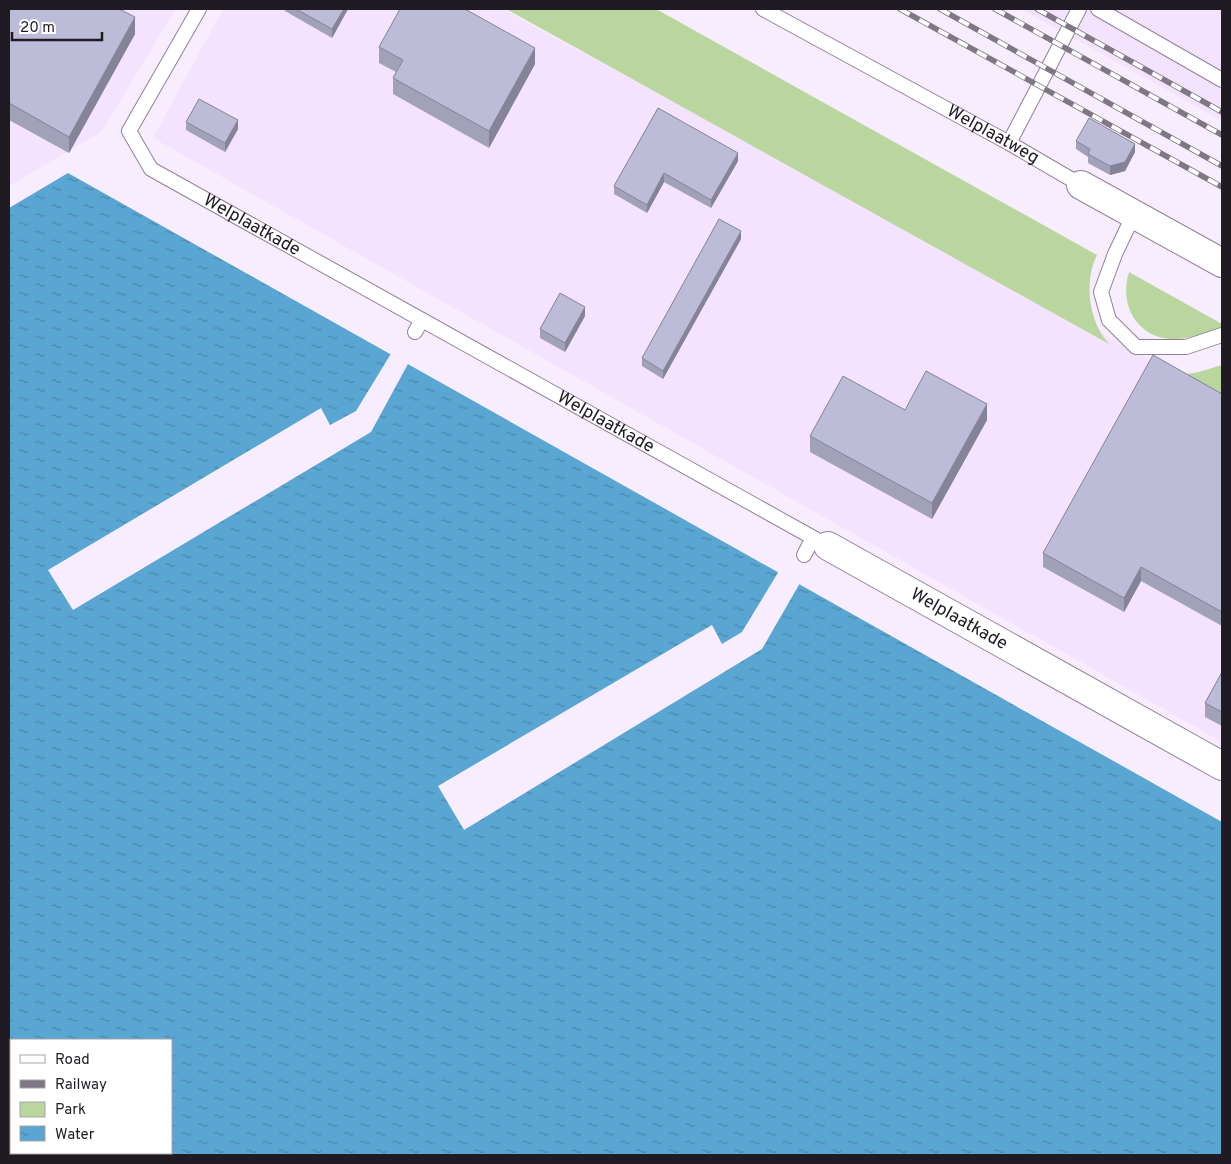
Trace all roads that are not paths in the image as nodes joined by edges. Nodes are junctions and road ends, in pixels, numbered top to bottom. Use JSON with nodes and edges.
{"nodes":[{"id":1,"x":199,"y":9,"type":"edge"},
{"id":2,"x":763,"y":9,"type":"edge"},
{"id":3,"x":1079,"y":9,"type":"edge"},
{"id":4,"x":1098,"y":9,"type":"edge"},
{"id":5,"x":1222,"y":80,"type":"edge"},
{"id":6,"x":1008,"y":143,"type":"junction"},
{"id":7,"x":1081,"y":185,"type":"joint"},
{"id":8,"x":1134,"y":214,"type":"junction"},
{"id":9,"x":1222,"y":263,"type":"edge"},
{"id":10,"x":1222,"y":335,"type":"edge"},
{"id":11,"x":815,"y":546,"type":"joint"},
{"id":12,"x":1222,"y":766,"type":"edge"}],
"edges":[{"from":1,"to":11,"type":"lane","name":"Welplaatkade"},
{"from":2,"to":6,"type":"lane","name":"Welplaatweg"},
{"from":3,"to":6,"type":"lane"},
{"from":4,"to":5,"type":"lane"},
{"from":6,"to":7,"type":"lane","name":"Welplaatweg"},
{"from":7,"to":8,"type":"street","name":"Welplaatweg"},
{"from":8,"to":9,"type":"street","name":"Welplaatweg"},
{"from":8,"to":10,"type":"lane"},
{"from":11,"to":12,"type":"street","name":"Welplaatkade"}]}
